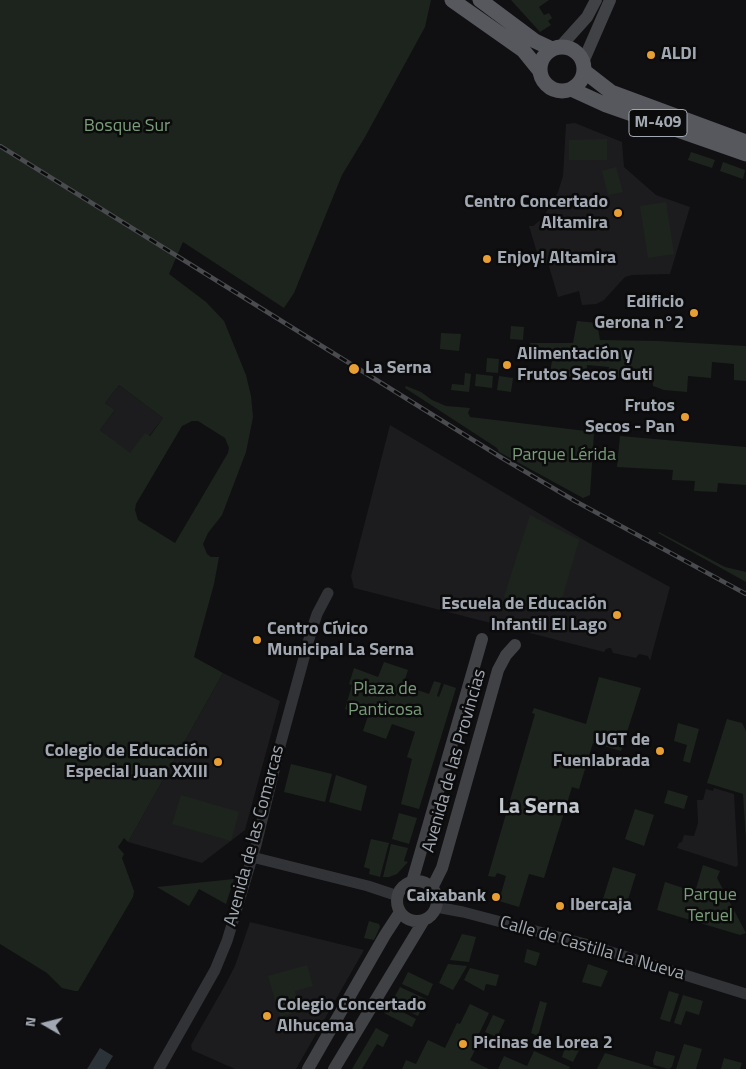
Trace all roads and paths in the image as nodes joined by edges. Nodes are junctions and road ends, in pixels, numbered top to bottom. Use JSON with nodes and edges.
{"nodes":[{"id":1,"x":452,"y":0,"type":"edge"},
{"id":2,"x":480,"y":0,"type":"edge"},
{"id":3,"x":596,"y":0,"type":"edge"},
{"id":4,"x":610,"y":0,"type":"edge"},
{"id":5,"x":556,"y":48,"type":"junction"},
{"id":6,"x":584,"y":66,"type":"junction"},
{"id":7,"x":540,"y":71,"type":"junction"},
{"id":8,"x":571,"y":89,"type":"junction"},
{"id":9,"x":746,"y":142,"type":"edge"},
{"id":10,"x":746,"y":154,"type":"edge"},
{"id":11,"x":328,"y":593,"type":"dead end"},
{"id":12,"x":482,"y":639,"type":"dead end"},
{"id":13,"x":515,"y":645,"type":"dead end"},
{"id":14,"x":252,"y":857,"type":"junction"},
{"id":15,"x":412,"y":882,"type":"junction"},
{"id":16,"x":432,"y":888,"type":"junction"},
{"id":17,"x":398,"y":896,"type":"junction"},
{"id":18,"x":436,"y":907,"type":"junction"},
{"id":19,"x":400,"y":912,"type":"junction"},
{"id":20,"x":424,"y":920,"type":"junction"},
{"id":21,"x":746,"y":994,"type":"edge"},
{"id":22,"x":159,"y":1069,"type":"edge"},
{"id":23,"x":308,"y":1069,"type":"edge"},
{"id":24,"x":334,"y":1069,"type":"edge"}],
"edges":[{"from":1,"to":7,"type":"highway","number":"M-409"},
{"from":2,"to":5,"type":"highway","number":"M-409"},
{"from":3,"to":5,"type":"main road"},
{"from":4,"to":6,"type":"main road"},
{"from":5,"to":6,"type":"highway","number":"M-409"},
{"from":5,"to":7,"type":"highway"},
{"from":6,"to":8,"type":"highway"},
{"from":6,"to":9,"type":"highway","number":"M-409"},
{"from":7,"to":8,"type":"highway","number":"M-409"},
{"from":8,"to":10,"type":"highway","number":"M-409"},
{"from":11,"to":14,"type":"street","name":"Avenida de las Comarcas"},
{"from":12,"to":15,"type":"main road","name":"Avenida de las Provincias"},
{"from":13,"to":16,"type":"main road","name":"Avenida de las Provincias"},
{"from":14,"to":17,"type":"street"},
{"from":14,"to":22,"type":"street","name":"Avenida de las Comarcas"},
{"from":15,"to":16,"type":"main road"},
{"from":15,"to":17,"type":"main road"},
{"from":16,"to":18,"type":"main road"},
{"from":17,"to":19,"type":"main road"},
{"from":18,"to":20,"type":"main road"},
{"from":18,"to":21,"type":"street","name":"Calle de Castilla La Nueva"},
{"from":19,"to":20,"type":"main road"},
{"from":19,"to":23,"type":"main road"},
{"from":20,"to":24,"type":"main road"}]}
